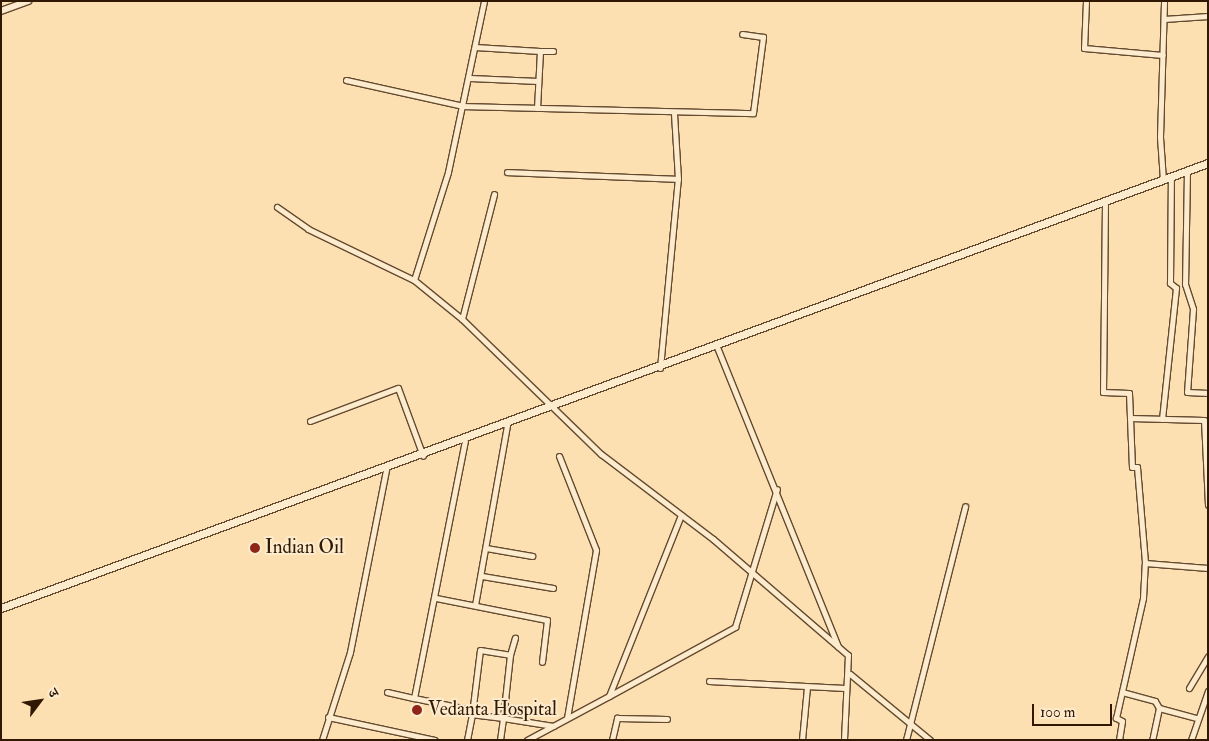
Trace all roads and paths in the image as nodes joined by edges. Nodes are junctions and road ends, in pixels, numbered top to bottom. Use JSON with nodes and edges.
{"nodes":[{"id":1,"x":28,"y":1,"type":"edge"},
{"id":2,"x":484,"y":1,"type":"edge"},
{"id":3,"x":1086,"y":1,"type":"edge"},
{"id":4,"x":1164,"y":1,"type":"edge"},
{"id":5,"x":1,"y":11,"type":"edge"},
{"id":6,"x":1208,"y":16,"type":"edge"},
{"id":7,"x":1164,"y":19,"type":"junction"},
{"id":8,"x":742,"y":34,"type":"dead end"},
{"id":9,"x":475,"y":47,"type":"junction"},
{"id":10,"x":540,"y":51,"type":"junction"},
{"id":11,"x":553,"y":51,"type":"dead end"},
{"id":12,"x":1163,"y":55,"type":"junction"},
{"id":13,"x":470,"y":78,"type":"junction"},
{"id":14,"x":346,"y":80,"type":"dead end"},
{"id":15,"x":538,"y":80,"type":"junction"},
{"id":16,"x":463,"y":106,"type":"junction"},
{"id":17,"x":537,"y":108,"type":"junction"},
{"id":18,"x":674,"y":114,"type":"junction"},
{"id":19,"x":1208,"y":163,"type":"edge"},
{"id":20,"x":1187,"y":171,"type":"junction"},
{"id":21,"x":506,"y":172,"type":"dead end"},
{"id":22,"x":1170,"y":177,"type":"junction"},
{"id":23,"x":678,"y":180,"type":"junction"},
{"id":24,"x":1163,"y":180,"type":"junction"},
{"id":25,"x":494,"y":194,"type":"dead end"},
{"id":26,"x":1105,"y":202,"type":"junction"},
{"id":27,"x":277,"y":207,"type":"dead end"},
{"id":28,"x":414,"y":280,"type":"junction"},
{"id":29,"x":462,"y":319,"type":"junction"},
{"id":30,"x":718,"y":347,"type":"junction"},
{"id":31,"x":660,"y":368,"type":"junction"},
{"id":32,"x":1208,"y":393,"type":"edge"},
{"id":33,"x":551,"y":409,"type":"junction"},
{"id":34,"x":1130,"y":418,"type":"junction"},
{"id":35,"x":1162,"y":419,"type":"junction"},
{"id":36,"x":310,"y":421,"type":"dead end"},
{"id":37,"x":507,"y":425,"type":"junction"},
{"id":38,"x":1206,"y":437,"type":"edge"},
{"id":39,"x":465,"y":440,"type":"junction"},
{"id":40,"x":422,"y":456,"type":"junction"},
{"id":41,"x":559,"y":456,"type":"dead end"},
{"id":42,"x":386,"y":470,"type":"junction"},
{"id":43,"x":1206,"y":476,"type":"edge"},
{"id":44,"x":777,"y":489,"type":"junction"},
{"id":45,"x":1208,"y":505,"type":"edge"},
{"id":46,"x":965,"y":506,"type":"dead end"},
{"id":47,"x":681,"y":515,"type":"junction"},
{"id":48,"x":486,"y":548,"type":"junction"},
{"id":49,"x":532,"y":556,"type":"dead end"},
{"id":50,"x":1144,"y":563,"type":"junction"},
{"id":51,"x":1208,"y":568,"type":"edge"},
{"id":52,"x":751,"y":572,"type":"junction"},
{"id":53,"x":482,"y":576,"type":"junction"},
{"id":54,"x":553,"y":588,"type":"dead end"},
{"id":55,"x":436,"y":598,"type":"junction"},
{"id":56,"x":475,"y":605,"type":"junction"},
{"id":57,"x":1,"y":608,"type":"edge"},
{"id":58,"x":515,"y":638,"type":"dead end"},
{"id":59,"x":838,"y":646,"type":"junction"},
{"id":60,"x":510,"y":655,"type":"junction"},
{"id":61,"x":1208,"y":656,"type":"edge"},
{"id":62,"x":542,"y":662,"type":"dead end"},
{"id":63,"x":850,"y":674,"type":"junction"},
{"id":64,"x":709,"y":680,"type":"dead end"},
{"id":65,"x":807,"y":687,"type":"junction"},
{"id":66,"x":845,"y":688,"type":"junction"},
{"id":67,"x":1189,"y":688,"type":"dead end"},
{"id":68,"x":1208,"y":691,"type":"edge"},
{"id":69,"x":387,"y":692,"type":"dead end"},
{"id":70,"x":1122,"y":692,"type":"junction"},
{"id":71,"x":609,"y":696,"type":"junction"},
{"id":72,"x":414,"y":698,"type":"junction"},
{"id":73,"x":1201,"y":706,"type":"junction"},
{"id":74,"x":1159,"y":708,"type":"junction"},
{"id":75,"x":1208,"y":710,"type":"edge"},
{"id":76,"x":472,"y":712,"type":"junction"},
{"id":77,"x":328,"y":717,"type":"junction"},
{"id":78,"x":503,"y":718,"type":"junction"},
{"id":79,"x":567,"y":718,"type":"junction"},
{"id":80,"x":1197,"y":718,"type":"junction"},
{"id":81,"x":667,"y":719,"type":"dead end"},
{"id":82,"x":909,"y":722,"type":"junction"},
{"id":83,"x":553,"y":726,"type":"junction"},
{"id":84,"x":322,"y":740,"type":"edge"},
{"id":85,"x":436,"y":740,"type":"edge"},
{"id":86,"x":467,"y":740,"type":"edge"},
{"id":87,"x":500,"y":740,"type":"edge"},
{"id":88,"x":527,"y":740,"type":"edge"},
{"id":89,"x":612,"y":740,"type":"edge"},
{"id":90,"x":802,"y":740,"type":"edge"},
{"id":91,"x":844,"y":740,"type":"edge"},
{"id":92,"x":906,"y":740,"type":"edge"},
{"id":93,"x":930,"y":740,"type":"edge"},
{"id":94,"x":1119,"y":740,"type":"edge"},
{"id":95,"x":1152,"y":740,"type":"edge"},
{"id":96,"x":1191,"y":740,"type":"edge"}],
"edges":[{"from":1,"to":5,"type":"street"},
{"from":2,"to":9,"type":"street"},
{"from":3,"to":12,"type":"street"},
{"from":4,"to":7,"type":"street"},
{"from":6,"to":7,"type":"street"},
{"from":7,"to":12,"type":"street"},
{"from":8,"to":18,"type":"street"},
{"from":9,"to":10,"type":"street"},
{"from":9,"to":13,"type":"street"},
{"from":10,"to":11,"type":"street"},
{"from":10,"to":15,"type":"street"},
{"from":12,"to":24,"type":"street"},
{"from":13,"to":15,"type":"street"},
{"from":13,"to":16,"type":"street"},
{"from":14,"to":16,"type":"street"},
{"from":15,"to":17,"type":"street"},
{"from":16,"to":17,"type":"street"},
{"from":16,"to":28,"type":"street"},
{"from":17,"to":18,"type":"street"},
{"from":18,"to":23,"type":"street"},
{"from":19,"to":20,"type":"main road"},
{"from":20,"to":22,"type":"main road"},
{"from":20,"to":32,"type":"street"},
{"from":21,"to":23,"type":"street"},
{"from":22,"to":24,"type":"main road"},
{"from":22,"to":35,"type":"street"},
{"from":23,"to":31,"type":"street"},
{"from":24,"to":26,"type":"main road"},
{"from":25,"to":29,"type":"street"},
{"from":26,"to":30,"type":"main road"},
{"from":26,"to":34,"type":"street"},
{"from":27,"to":28,"type":"street"},
{"from":28,"to":29,"type":"street"},
{"from":29,"to":33,"type":"street"},
{"from":30,"to":31,"type":"main road"},
{"from":30,"to":44,"type":"street"},
{"from":31,"to":33,"type":"main road"},
{"from":33,"to":37,"type":"main road"},
{"from":33,"to":47,"type":"street"},
{"from":34,"to":35,"type":"street"},
{"from":34,"to":50,"type":"street"},
{"from":35,"to":38,"type":"street"},
{"from":36,"to":40,"type":"street"},
{"from":37,"to":39,"type":"main road"},
{"from":37,"to":48,"type":"street"},
{"from":38,"to":43,"type":"street"},
{"from":39,"to":40,"type":"main road"},
{"from":39,"to":55,"type":"street"},
{"from":40,"to":42,"type":"main road"},
{"from":41,"to":79,"type":"street"},
{"from":42,"to":57,"type":"main road"},
{"from":42,"to":77,"type":"street"},
{"from":43,"to":45,"type":"street"},
{"from":44,"to":52,"type":"street"},
{"from":44,"to":59,"type":"street"},
{"from":46,"to":82,"type":"street"},
{"from":47,"to":52,"type":"street"},
{"from":47,"to":71,"type":"street"},
{"from":48,"to":49,"type":"street"},
{"from":48,"to":53,"type":"street"},
{"from":50,"to":51,"type":"street"},
{"from":50,"to":70,"type":"street"},
{"from":52,"to":59,"type":"street"},
{"from":52,"to":71,"type":"street"},
{"from":53,"to":54,"type":"street"},
{"from":53,"to":56,"type":"street"},
{"from":55,"to":56,"type":"street"},
{"from":55,"to":72,"type":"street"},
{"from":56,"to":62,"type":"street"},
{"from":58,"to":60,"type":"street"},
{"from":59,"to":63,"type":"street"},
{"from":60,"to":76,"type":"street"},
{"from":60,"to":78,"type":"street"},
{"from":61,"to":67,"type":"street"},
{"from":63,"to":66,"type":"street"},
{"from":63,"to":82,"type":"street"},
{"from":64,"to":65,"type":"street"},
{"from":65,"to":66,"type":"street"},
{"from":65,"to":90,"type":"street"},
{"from":66,"to":91,"type":"street"},
{"from":68,"to":73,"type":"street"},
{"from":69,"to":72,"type":"street"},
{"from":70,"to":74,"type":"street"},
{"from":70,"to":94,"type":"street"},
{"from":71,"to":79,"type":"street"},
{"from":72,"to":76,"type":"street"},
{"from":73,"to":75,"type":"street"},
{"from":73,"to":80,"type":"street"},
{"from":74,"to":80,"type":"street"},
{"from":74,"to":95,"type":"street"},
{"from":76,"to":78,"type":"street"},
{"from":76,"to":86,"type":"street"},
{"from":77,"to":84,"type":"street"},
{"from":77,"to":85,"type":"street"},
{"from":78,"to":83,"type":"street"},
{"from":78,"to":87,"type":"street"},
{"from":79,"to":83,"type":"street"},
{"from":80,"to":96,"type":"street"},
{"from":81,"to":89,"type":"street"},
{"from":82,"to":92,"type":"street"},
{"from":82,"to":93,"type":"street"},
{"from":83,"to":88,"type":"street"}]}
